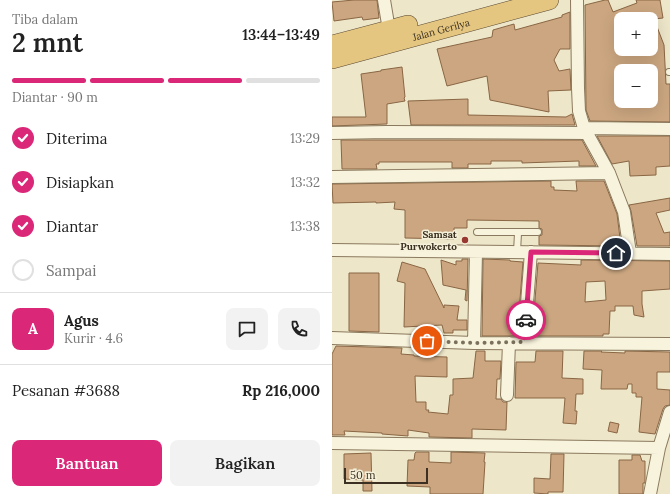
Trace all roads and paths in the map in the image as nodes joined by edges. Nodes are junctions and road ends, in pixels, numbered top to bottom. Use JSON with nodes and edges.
{"nodes":[{"id":1,"x":384,"y":0,"type":"edge"},
{"id":2,"x":501,"y":0,"type":"edge"},
{"id":3,"x":549,"y":0,"type":"edge"},
{"id":4,"x":577,"y":0,"type":"edge"},
{"id":5,"x":389,"y":30,"type":"junction"},
{"id":6,"x":332,"y":45,"type":"edge"},
{"id":7,"x":332,"y":59,"type":"edge"},
{"id":8,"x":670,"y":129,"type":"edge"},
{"id":9,"x":585,"y":131,"type":"junction"},
{"id":10,"x":332,"y":133,"type":"edge"},
{"id":11,"x":609,"y":173,"type":"junction"},
{"id":12,"x":332,"y":177,"type":"edge"},
{"id":13,"x":477,"y":232,"type":"dead end"},
{"id":14,"x":538,"y":232,"type":"dead end"},
{"id":15,"x":518,"y":233,"type":"junction"},
{"id":16,"x":332,"y":250,"type":"edge"},
{"id":17,"x":476,"y":252,"type":"junction"},
{"id":18,"x":517,"y":252,"type":"junction"},
{"id":19,"x":531,"y":252,"type":"junction"},
{"id":20,"x":630,"y":253,"type":"junction"},
{"id":21,"x":670,"y":254,"type":"edge"},
{"id":22,"x":332,"y":338,"type":"edge"},
{"id":23,"x":524,"y":342,"type":"junction"},
{"id":24,"x":474,"y":343,"type":"junction"},
{"id":25,"x":509,"y":343,"type":"junction"},
{"id":26,"x":670,"y":344,"type":"edge"},
{"id":27,"x":507,"y":395,"type":"dead end"},
{"id":28,"x":670,"y":412,"type":"edge"},
{"id":29,"x":332,"y":443,"type":"edge"},
{"id":30,"x":659,"y":448,"type":"junction"},
{"id":31,"x":650,"y":494,"type":"edge"}],
"edges":[{"from":1,"to":5,"type":"street"},
{"from":2,"to":5,"type":"highway","name":"Jalan Gerilya"},
{"from":3,"to":7,"type":"highway","name":"Jalan Gerilya"},
{"from":4,"to":9,"type":"street"},
{"from":5,"to":6,"type":"highway","name":"Jalan Gerilya"},
{"from":8,"to":9,"type":"street"},
{"from":9,"to":10,"type":"street"},
{"from":9,"to":11,"type":"street"},
{"from":11,"to":12,"type":"street"},
{"from":11,"to":20,"type":"street"},
{"from":13,"to":15,"type":"lane"},
{"from":14,"to":15,"type":"lane"},
{"from":15,"to":18,"type":"lane"},
{"from":16,"to":17,"type":"street"},
{"from":17,"to":18,"type":"street"},
{"from":17,"to":24,"type":"street"},
{"from":18,"to":19,"type":"street"},
{"from":19,"to":20,"type":"street"},
{"from":19,"to":23,"type":"street"},
{"from":20,"to":21,"type":"street"},
{"from":22,"to":24,"type":"street"},
{"from":23,"to":25,"type":"street"},
{"from":23,"to":26,"type":"street"},
{"from":24,"to":25,"type":"street"},
{"from":25,"to":27,"type":"street"},
{"from":28,"to":30,"type":"street"},
{"from":29,"to":30,"type":"street"},
{"from":30,"to":31,"type":"street"}]}
